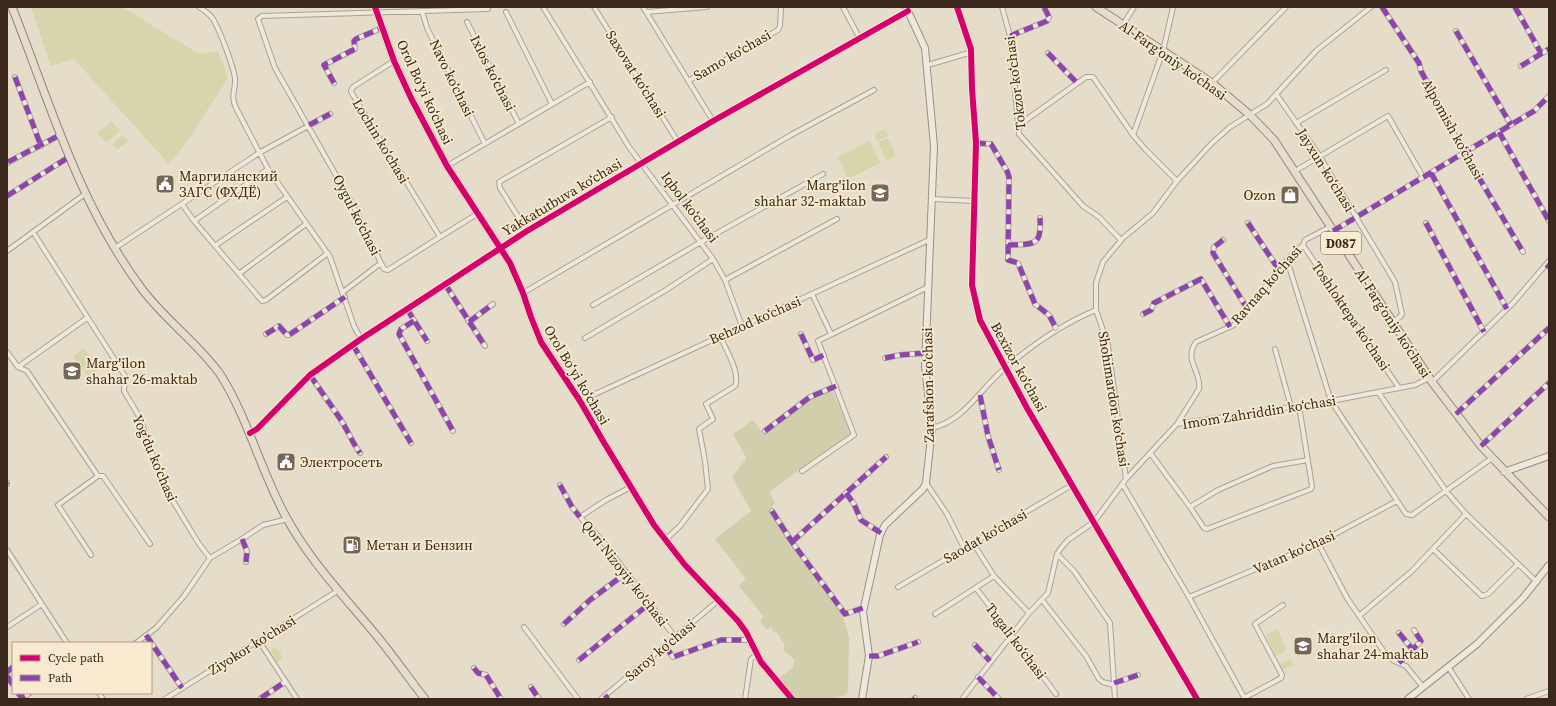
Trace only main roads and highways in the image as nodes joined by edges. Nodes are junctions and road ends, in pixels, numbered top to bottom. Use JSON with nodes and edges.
{"nodes":[{"id":1,"x":12,"y":7,"type":"edge"},
{"id":2,"x":1096,"y":7,"type":"edge"},
{"id":3,"x":1549,"y":517,"type":"edge"},
{"id":4,"x":425,"y":699,"type":"edge"}],
"edges":[{"from":1,"to":4,"type":"main road"},
{"from":2,"to":3,"type":"main road","name":"Al-Fargʻoniy koʻchasi","number":"D087"}]}
